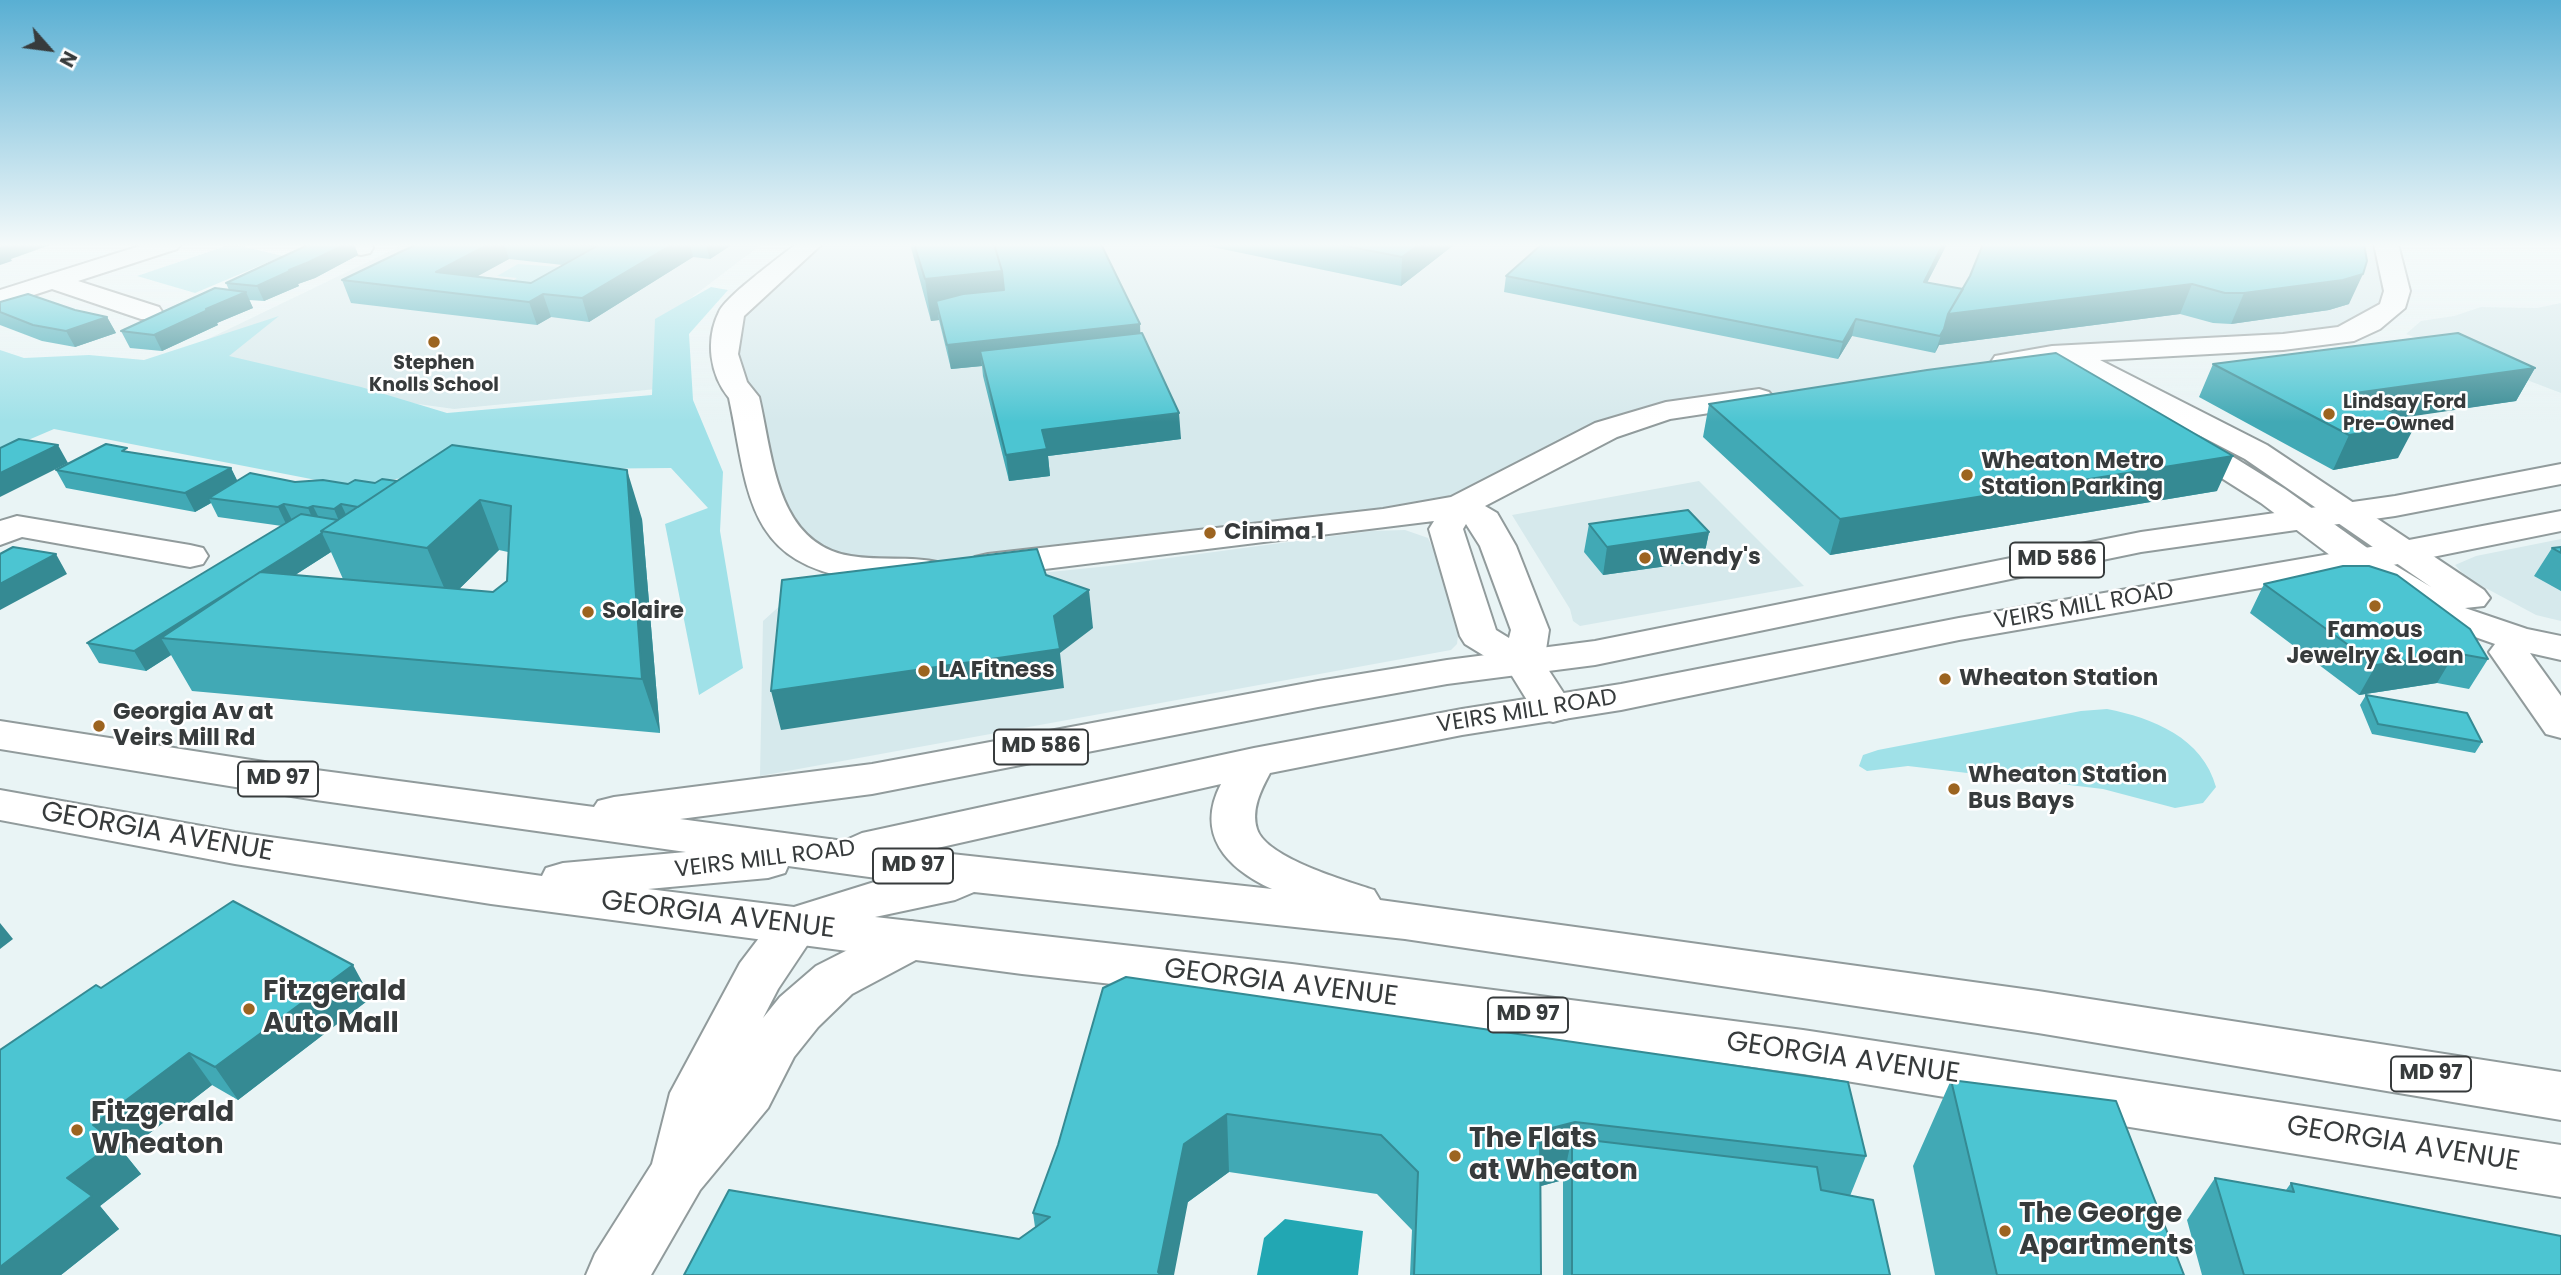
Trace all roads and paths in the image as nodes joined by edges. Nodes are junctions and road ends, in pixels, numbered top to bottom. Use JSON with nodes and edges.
{"nodes":[{"id":1,"x":121,"y":304,"type":"edge"},
{"id":2,"x":742,"y":304,"type":"edge"},
{"id":3,"x":2394,"y":304,"type":"edge"},
{"id":4,"x":150,"y":313,"type":"dead end"},
{"id":5,"x":2063,"y":353,"type":"junction"},
{"id":6,"x":1980,"y":366,"type":"edge"},
{"id":7,"x":1779,"y":395,"type":"edge"},
{"id":8,"x":2561,"y":474,"type":"edge"},
{"id":9,"x":1460,"y":506,"type":"junction"},
{"id":10,"x":2344,"y":512,"type":"junction"},
{"id":11,"x":2302,"y":519,"type":"junction"},
{"id":12,"x":2561,"y":521,"type":"edge"},
{"id":13,"x":0,"y":535,"type":"edge"},
{"id":14,"x":2401,"y":552,"type":"junction"},
{"id":15,"x":190,"y":556,"type":"dead end"},
{"id":16,"x":2360,"y":559,"type":"junction"},
{"id":17,"x":2561,"y":631,"type":"edge"},
{"id":18,"x":2518,"y":639,"type":"junction"},
{"id":19,"x":2561,"y":648,"type":"edge"},
{"id":20,"x":1524,"y":663,"type":"junction"},
{"id":21,"x":1553,"y":709,"type":"junction"},
{"id":22,"x":2561,"y":725,"type":"edge"},
{"id":23,"x":0,"y":735,"type":"edge"},
{"id":24,"x":1254,"y":762,"type":"junction"},
{"id":25,"x":0,"y":805,"type":"edge"},
{"id":26,"x":556,"y":818,"type":"junction"},
{"id":27,"x":830,"y":855,"type":"junction"},
{"id":28,"x":996,"y":878,"type":"junction"},
{"id":29,"x":491,"y":887,"type":"junction"},
{"id":30,"x":1405,"y":921,"type":"junction"},
{"id":31,"x":795,"y":926,"type":"junction"},
{"id":32,"x":911,"y":940,"type":"junction"},
{"id":33,"x":2561,"y":1096,"type":"edge"},
{"id":34,"x":2561,"y":1171,"type":"edge"},
{"id":35,"x":679,"y":1172,"type":"junction"},
{"id":36,"x":617,"y":1275,"type":"edge"}],
"edges":[{"from":1,"to":4,"type":"main road"},
{"from":2,"to":9,"type":"main road"},
{"from":3,"to":5,"type":"main road"},
{"from":5,"to":6,"type":"main road"},
{"from":5,"to":10,"type":"main road"},
{"from":5,"to":11,"type":"main road"},
{"from":7,"to":9,"type":"main road"},
{"from":8,"to":10,"type":"main road","name":"VEIRS MILL ROAD","number":"MD 586"},
{"from":9,"to":20,"type":"main road"},
{"from":9,"to":20,"type":"main road"},
{"from":10,"to":11,"type":"main road","name":"VEIRS MILL ROAD","number":"MD 586"},
{"from":10,"to":14,"type":"main road"},
{"from":11,"to":16,"type":"main road"},
{"from":11,"to":20,"type":"main road","name":"VEIRS MILL ROAD","number":"MD 586"},
{"from":12,"to":14,"type":"main road","name":"VEIRS MILL ROAD","number":"MD 586"},
{"from":13,"to":15,"type":"main road"},
{"from":14,"to":16,"type":"main road","name":"VEIRS MILL ROAD","number":"MD 586"},
{"from":14,"to":17,"type":"main road"},
{"from":16,"to":18,"type":"main road"},
{"from":16,"to":21,"type":"main road","name":"VEIRS MILL ROAD","number":"MD 586"},
{"from":18,"to":19,"type":"main road"},
{"from":18,"to":22,"type":"main road"},
{"from":20,"to":21,"type":"main road"},
{"from":20,"to":26,"type":"main road","name":"VEIRS MILL ROAD","number":"MD 586"},
{"from":21,"to":24,"type":"main road","name":"VEIRS MILL ROAD","number":"MD 586"},
{"from":23,"to":26,"type":"main road","number":"MD 97"},
{"from":24,"to":27,"type":"main road","name":"VEIRS MILL ROAD","number":"MD 586"},
{"from":24,"to":30,"type":"main road"},
{"from":25,"to":29,"type":"main road","name":"GEORGIA AVENUE","number":"MD 97"},
{"from":26,"to":27,"type":"main road","number":"MD 97"},
{"from":27,"to":28,"type":"main road","number":"MD 97"},
{"from":27,"to":29,"type":"main road","name":"VEIRS MILL ROAD","number":"MD 586"},
{"from":28,"to":30,"type":"main road","number":"MD 97"},
{"from":28,"to":31,"type":"main road"},
{"from":29,"to":31,"type":"main road","name":"GEORGIA AVENUE","number":"MD 97"},
{"from":30,"to":33,"type":"main road","number":"MD 97"},
{"from":31,"to":32,"type":"main road","name":"GEORGIA AVENUE","number":"MD 97"},
{"from":31,"to":35,"type":"main road"},
{"from":32,"to":34,"type":"main road","name":"GEORGIA AVENUE","number":"MD 97"},
{"from":32,"to":35,"type":"main road"},
{"from":35,"to":36,"type":"main road"}]}
